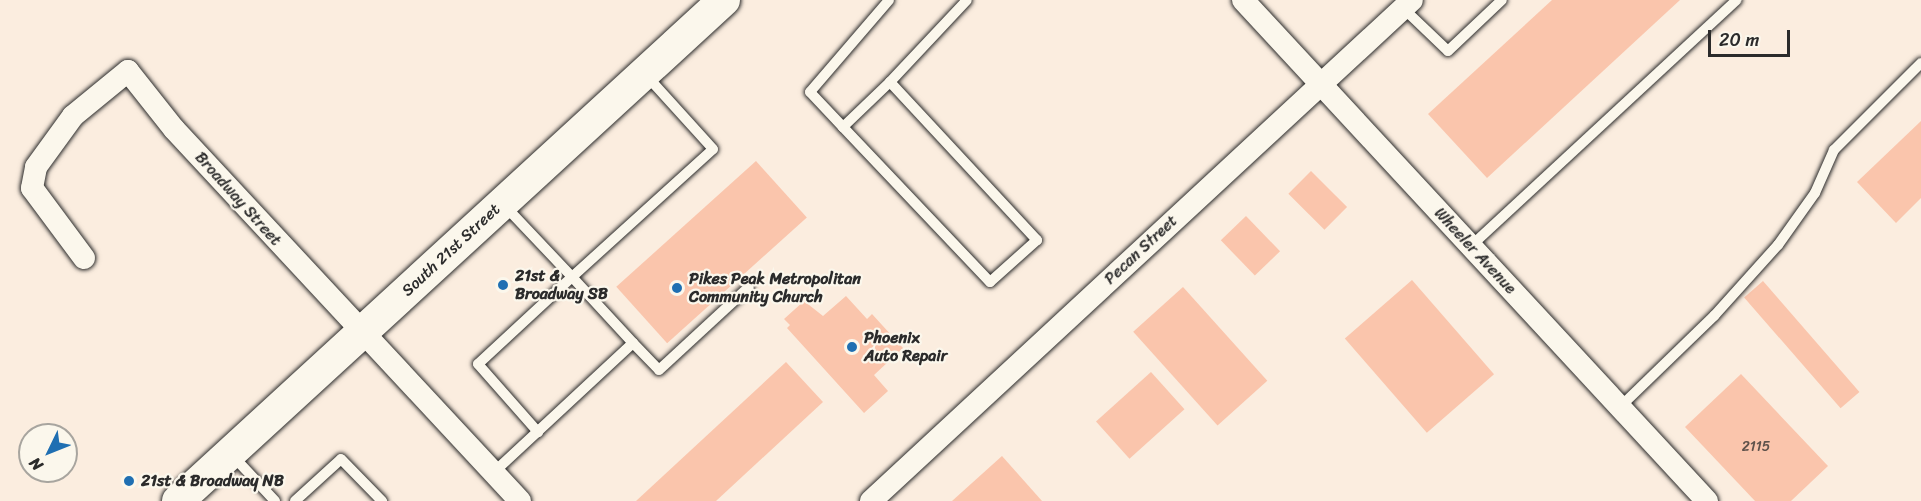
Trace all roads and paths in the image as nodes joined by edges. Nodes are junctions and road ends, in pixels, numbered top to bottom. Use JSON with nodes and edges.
{"nodes":[{"id":1,"x":724,"y":0,"type":"edge"},
{"id":2,"x":889,"y":0,"type":"edge"},
{"id":3,"x":967,"y":0,"type":"edge"},
{"id":4,"x":1243,"y":0,"type":"edge"},
{"id":5,"x":1502,"y":0,"type":"edge"},
{"id":6,"x":1737,"y":0,"type":"edge"},
{"id":7,"x":1408,"y":4,"type":"edge"},
{"id":8,"x":1921,"y":63,"type":"edge"},
{"id":9,"x":644,"y":73,"type":"junction"},
{"id":10,"x":890,"y":82,"type":"junction"},
{"id":11,"x":1320,"y":84,"type":"junction"},
{"id":12,"x":843,"y":127,"type":"junction"},
{"id":13,"x":502,"y":203,"type":"junction"},
{"id":14,"x":1471,"y":246,"type":"junction"},
{"id":15,"x":84,"y":258,"type":"dead end"},
{"id":16,"x":572,"y":277,"type":"junction"},
{"id":17,"x":749,"y":287,"type":"dead end"},
{"id":18,"x":361,"y":333,"type":"junction"},
{"id":19,"x":633,"y":343,"type":"junction"},
{"id":20,"x":1620,"y":407,"type":"junction"},
{"id":21,"x":538,"y":432,"type":"junction"},
{"id":22,"x":230,"y":453,"type":"junction"},
{"id":23,"x":494,"y":473,"type":"junction"},
{"id":24,"x":188,"y":498,"type":"edge"},
{"id":25,"x":275,"y":501,"type":"edge"},
{"id":26,"x":296,"y":501,"type":"edge"},
{"id":27,"x":382,"y":501,"type":"edge"},
{"id":28,"x":520,"y":501,"type":"edge"},
{"id":29,"x":871,"y":501,"type":"edge"},
{"id":30,"x":1707,"y":501,"type":"edge"}],
"edges":[{"from":1,"to":9,"type":"main road","name":"South 21st Street"},
{"from":2,"to":12,"type":"lane"},
{"from":3,"to":10,"type":"lane"},
{"from":4,"to":11,"type":"street","name":"Wheeler Avenue"},
{"from":5,"to":7,"type":"lane"},
{"from":6,"to":14,"type":"lane"},
{"from":7,"to":11,"type":"street","name":"Pecan Street"},
{"from":8,"to":20,"type":"lane"},
{"from":9,"to":13,"type":"main road","name":"South 21st Street"},
{"from":9,"to":16,"type":"lane"},
{"from":10,"to":12,"type":"lane"},
{"from":10,"to":12,"type":"lane"},
{"from":11,"to":14,"type":"street","name":"Wheeler Avenue"},
{"from":11,"to":29,"type":"street","name":"Pecan Street"},
{"from":13,"to":16,"type":"lane"},
{"from":13,"to":18,"type":"main road","name":"South 21st Street"},
{"from":14,"to":20,"type":"street","name":"Wheeler Avenue"},
{"from":15,"to":18,"type":"street","name":"Broadway Street"},
{"from":16,"to":19,"type":"lane"},
{"from":16,"to":21,"type":"lane"},
{"from":17,"to":19,"type":"lane"},
{"from":18,"to":22,"type":"main road","name":"South 21st Street"},
{"from":18,"to":23,"type":"street","name":"Broadway Street"},
{"from":19,"to":21,"type":"lane"},
{"from":20,"to":30,"type":"street","name":"Wheeler Avenue"},
{"from":21,"to":23,"type":"lane"},
{"from":22,"to":24,"type":"main road","name":"South 21st Street"},
{"from":22,"to":25,"type":"lane"},
{"from":23,"to":28,"type":"street","name":"Broadway Street"},
{"from":26,"to":27,"type":"lane"}]}
